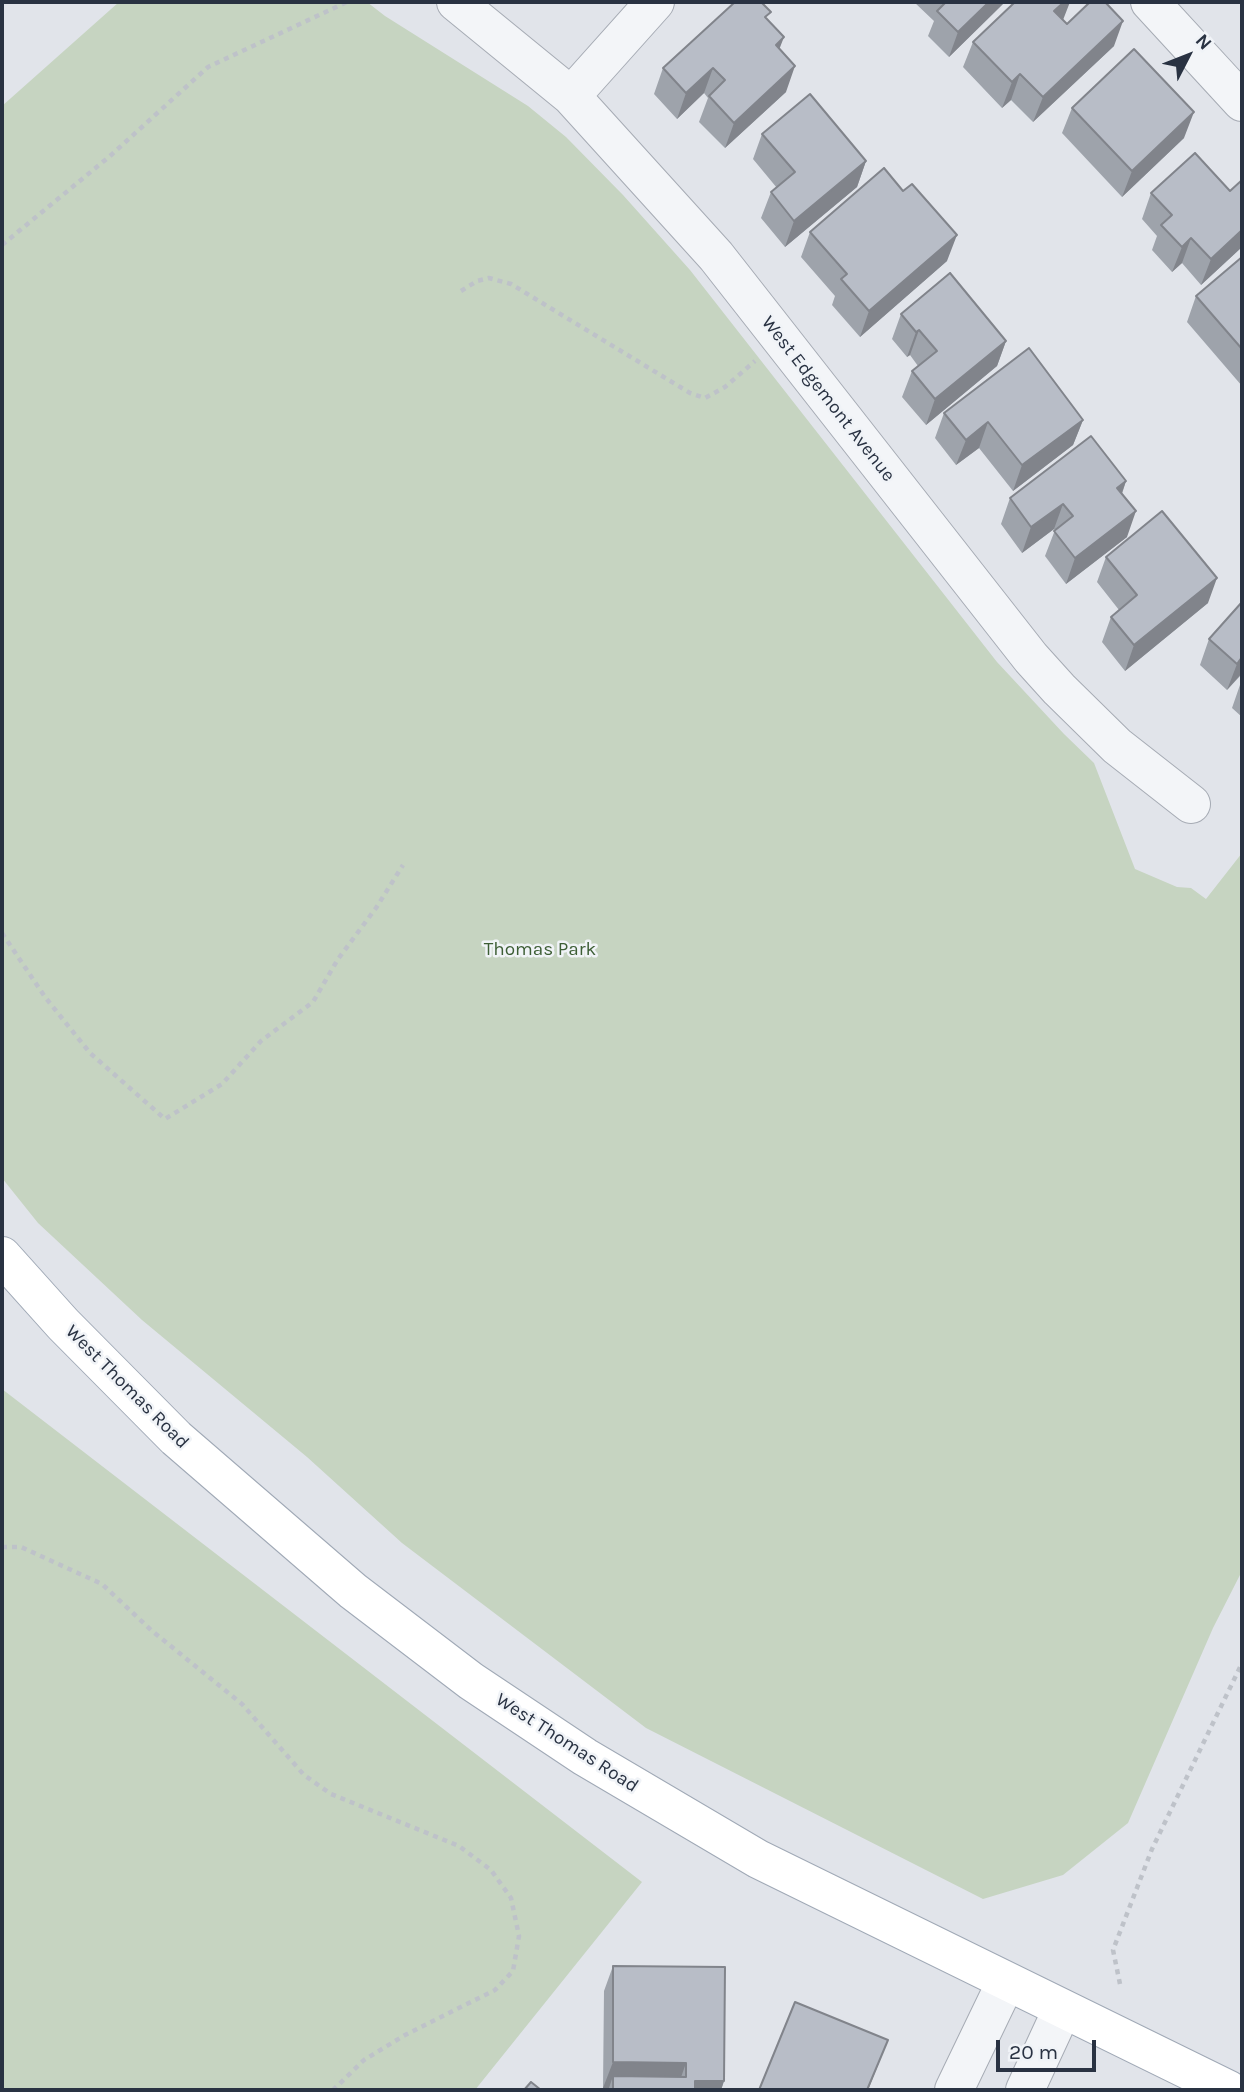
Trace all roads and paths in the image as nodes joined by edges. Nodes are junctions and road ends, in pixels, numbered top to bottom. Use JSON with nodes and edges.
{"nodes":[{"id":1,"x":347,"y":2,"type":"edge"},
{"id":2,"x":456,"y":2,"type":"edge"},
{"id":3,"x":654,"y":2,"type":"edge"},
{"id":4,"x":1150,"y":2,"type":"edge"},
{"id":5,"x":571,"y":96,"type":"junction"},
{"id":6,"x":1242,"y":102,"type":"edge"},
{"id":7,"x":2,"y":244,"type":"edge"},
{"id":8,"x":461,"y":291,"type":"dead end"},
{"id":9,"x":759,"y":358,"type":"dead end"},
{"id":10,"x":1191,"y":804,"type":"dead end"},
{"id":11,"x":402,"y":865,"type":"dead end"},
{"id":12,"x":2,"y":933,"type":"edge"},
{"id":13,"x":2,"y":1256,"type":"edge"},
{"id":14,"x":2,"y":1547,"type":"edge"},
{"id":15,"x":1242,"y":1663,"type":"edge"},
{"id":16,"x":1006,"y":1982,"type":"junction"},
{"id":17,"x":1119,"y":1984,"type":"dead end"},
{"id":18,"x":1062,"y":2010,"type":"junction"},
{"id":19,"x":334,"y":2090,"type":"edge"},
{"id":20,"x":954,"y":2090,"type":"edge"},
{"id":21,"x":1025,"y":2090,"type":"edge"},
{"id":22,"x":1229,"y":2090,"type":"edge"}],
"edges":[{"from":1,"to":7,"type":"path"},
{"from":2,"to":5,"type":"street","name":"West Edgemont Avenue"},
{"from":3,"to":5,"type":"street"},
{"from":4,"to":6,"type":"street"},
{"from":5,"to":10,"type":"street","name":"West Edgemont Avenue"},
{"from":8,"to":9,"type":"path"},
{"from":11,"to":12,"type":"path"},
{"from":13,"to":16,"type":"main road","name":"West Thomas Road"},
{"from":14,"to":19,"type":"path"},
{"from":15,"to":17,"type":"path"},
{"from":16,"to":18,"type":"main road","name":"West Thomas Road"},
{"from":16,"to":20,"type":"street"},
{"from":18,"to":21,"type":"street"},
{"from":18,"to":22,"type":"main road","name":"West Thomas Road"}]}
